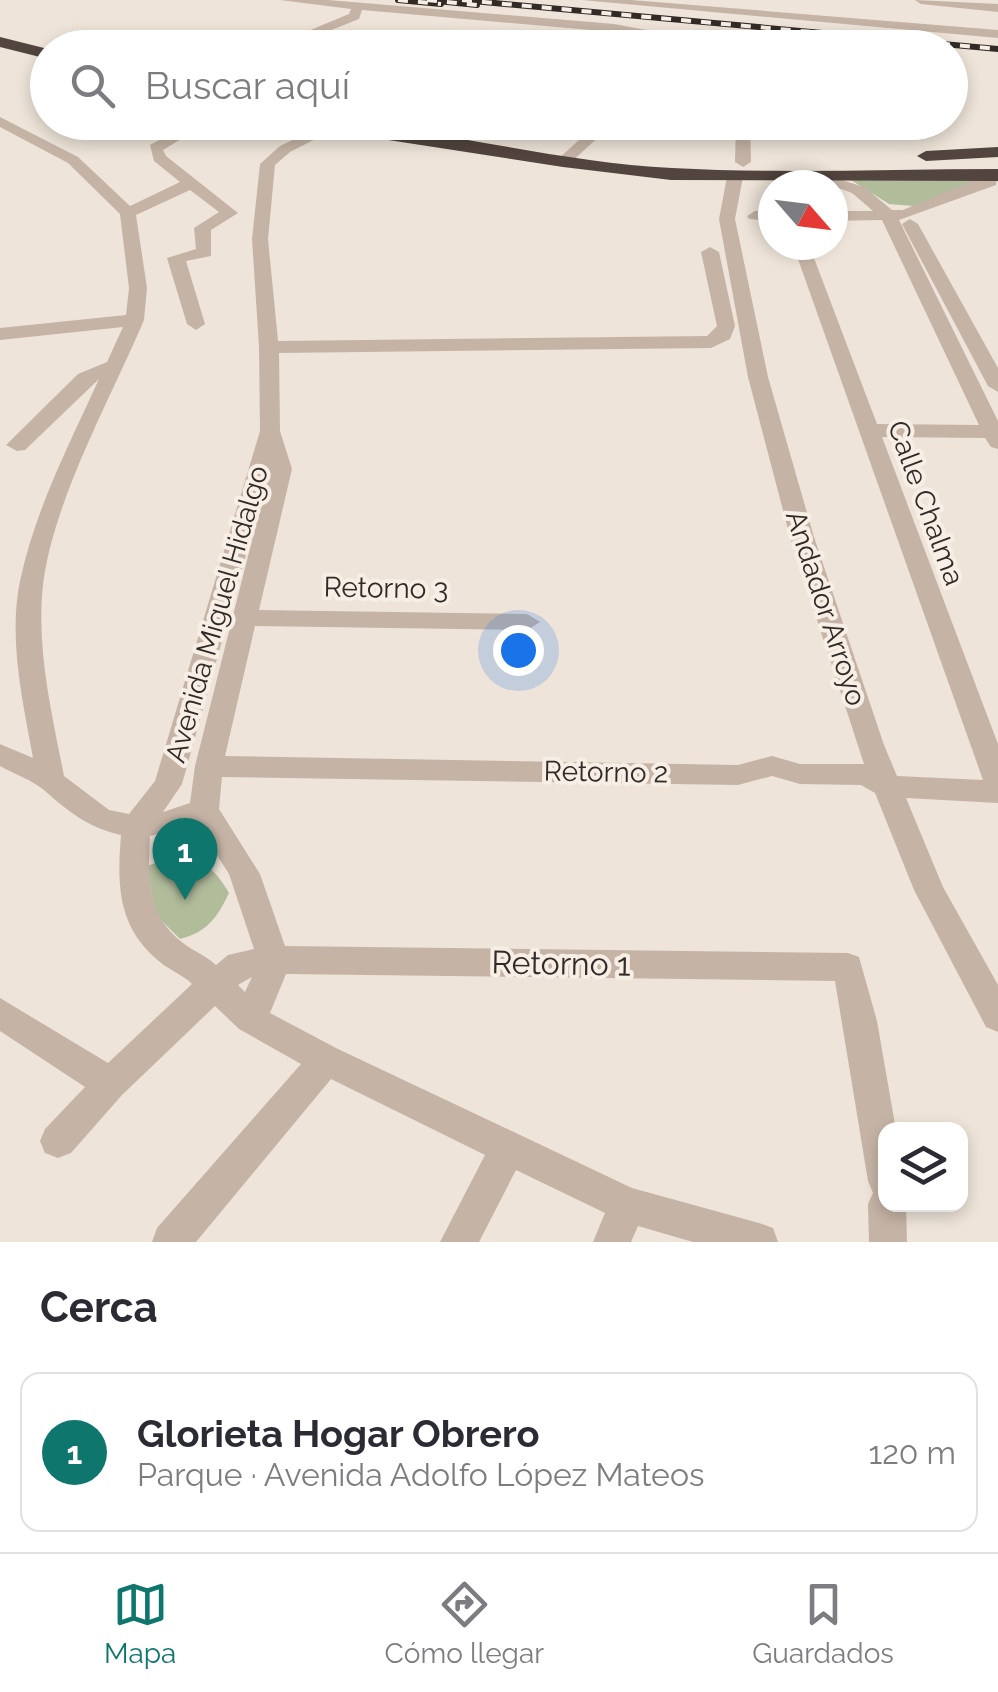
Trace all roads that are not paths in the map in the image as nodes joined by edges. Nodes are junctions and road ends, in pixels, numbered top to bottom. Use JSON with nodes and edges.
{"nodes":[{"id":1,"x":286,"y":0,"type":"edge"},
{"id":2,"x":588,"y":0,"type":"edge"},
{"id":3,"x":921,"y":0,"type":"edge"},
{"id":4,"x":358,"y":8,"type":"junction"},
{"id":5,"x":998,"y":8,"type":"edge"},
{"id":6,"x":319,"y":30,"type":"edge"},
{"id":7,"x":626,"y":30,"type":"edge"},
{"id":8,"x":950,"y":30,"type":"edge"},
{"id":9,"x":968,"y":32,"type":"edge"},
{"id":10,"x":998,"y":34,"type":"edge"},
{"id":11,"x":0,"y":42,"type":"edge"},
{"id":12,"x":30,"y":50,"type":"edge"},
{"id":13,"x":0,"y":53,"type":"edge"},
{"id":14,"x":30,"y":60,"type":"edge"},
{"id":15,"x":0,"y":121,"type":"edge"},
{"id":16,"x":30,"y":137,"type":"edge"},
{"id":17,"x":36,"y":140,"type":"edge"},
{"id":18,"x":169,"y":140,"type":"edge"},
{"id":19,"x":298,"y":140,"type":"edge"},
{"id":20,"x":437,"y":140,"type":"edge"},
{"id":21,"x":477,"y":140,"type":"edge"},
{"id":22,"x":587,"y":140,"type":"edge"},
{"id":23,"x":741,"y":140,"type":"edge"},
{"id":24,"x":998,"y":152,"type":"edge"},
{"id":25,"x":568,"y":157,"type":"junction"},
{"id":26,"x":739,"y":170,"type":"junction"},
{"id":27,"x":758,"y":172,"type":"edge"},
{"id":28,"x":848,"y":177,"type":"edge"},
{"id":29,"x":193,"y":182,"type":"junction"},
{"id":30,"x":996,"y":182,"type":"edge"},
{"id":31,"x":848,"y":187,"type":"edge"},
{"id":32,"x":128,"y":213,"type":"junction"},
{"id":33,"x":897,"y":215,"type":"junction"},
{"id":34,"x":848,"y":216,"type":"edge"},
{"id":35,"x":710,"y":252,"type":"dead end"},
{"id":36,"x":806,"y":260,"type":"edge"},
{"id":37,"x":136,"y":320,"type":"junction"},
{"id":38,"x":196,"y":324,"type":"dead end"},
{"id":39,"x":6,"y":334,"type":"edge"},
{"id":40,"x":269,"y":347,"type":"junction"},
{"id":41,"x":0,"y":356,"type":"edge"},
{"id":42,"x":116,"y":365,"type":"junction"},
{"id":43,"x":998,"y":386,"type":"edge"},
{"id":44,"x":866,"y":430,"type":"junction"},
{"id":45,"x":270,"y":431,"type":"junction"},
{"id":46,"x":996,"y":436,"type":"edge"},
{"id":47,"x":17,"y":445,"type":"dead end"},
{"id":48,"x":244,"y":618,"type":"junction"},
{"id":49,"x":527,"y":622,"type":"dead end"},
{"id":50,"x":0,"y":754,"type":"edge"},
{"id":51,"x":210,"y":766,"type":"junction"},
{"id":52,"x":51,"y":780,"type":"junction"},
{"id":53,"x":998,"y":782,"type":"edge"},
{"id":54,"x":886,"y":786,"type":"junction"},
{"id":55,"x":998,"y":792,"type":"edge"},
{"id":56,"x":204,"y":810,"type":"junction"},
{"id":57,"x":136,"y":827,"type":"junction"},
{"id":58,"x":275,"y":960,"type":"junction"},
{"id":59,"x":214,"y":986,"type":"junction"},
{"id":60,"x":0,"y":1013,"type":"edge"},
{"id":61,"x":998,"y":1017,"type":"edge"},
{"id":62,"x":251,"y":1018,"type":"junction"},
{"id":63,"x":326,"y":1060,"type":"junction"},
{"id":64,"x":110,"y":1084,"type":"junction"},
{"id":65,"x":878,"y":1137,"type":"edge"},
{"id":66,"x":58,"y":1141,"type":"dead end"},
{"id":67,"x":508,"y":1148,"type":"junction"},
{"id":68,"x":628,"y":1205,"type":"junction"},
{"id":69,"x":887,"y":1212,"type":"edge"},
{"id":70,"x":171,"y":1242,"type":"edge"},
{"id":71,"x":459,"y":1242,"type":"edge"},
{"id":72,"x":612,"y":1242,"type":"edge"},
{"id":73,"x":758,"y":1242,"type":"edge"},
{"id":74,"x":888,"y":1242,"type":"edge"}],
"edges":[{"from":1,"to":4,"type":"street"},
{"from":2,"to":8,"type":"street"},
{"from":3,"to":5,"type":"street"},
{"from":4,"to":6,"type":"street"},
{"from":4,"to":7,"type":"street"},
{"from":9,"to":10,"type":"street"},
{"from":11,"to":12,"type":"highway"},
{"from":13,"to":14,"type":"highway"},
{"from":15,"to":16,"type":"street"},
{"from":17,"to":32,"type":"street"},
{"from":18,"to":29,"type":"street"},
{"from":19,"to":40,"type":"street","name":"Avenida Miguel Hidalgo"},
{"from":20,"to":25,"type":"highway"},
{"from":21,"to":25,"type":"highway"},
{"from":22,"to":25,"type":"street"},
{"from":23,"to":26,"type":"street","name":"Andador Arroyo"},
{"from":24,"to":26,"type":"highway"},
{"from":25,"to":26,"type":"highway"},
{"from":26,"to":27,"type":"highway"},
{"from":26,"to":54,"type":"street","name":"Andador Arroyo"},
{"from":28,"to":30,"type":"highway"},
{"from":29,"to":32,"type":"street"},
{"from":29,"to":38,"type":"street"},
{"from":30,"to":33,"type":"street"},
{"from":31,"to":33,"type":"street"},
{"from":32,"to":37,"type":"street"},
{"from":33,"to":34,"type":"street"},
{"from":33,"to":43,"type":"street"},
{"from":33,"to":46,"type":"street"},
{"from":35,"to":40,"type":"street"},
{"from":36,"to":44,"type":"street","name":"Calle Chalma"},
{"from":37,"to":39,"type":"street"},
{"from":37,"to":42,"type":"street"},
{"from":39,"to":41,"type":"street"},
{"from":40,"to":45,"type":"street","name":"Avenida Miguel Hidalgo"},
{"from":42,"to":47,"type":"street"},
{"from":42,"to":52,"type":"street"},
{"from":44,"to":46,"type":"street"},
{"from":44,"to":53,"type":"street","name":"Calle Chalma"},
{"from":45,"to":48,"type":"street"},
{"from":45,"to":57,"type":"street","name":"Avenida Miguel Hidalgo"},
{"from":48,"to":49,"type":"street","name":"Retorno 3"},
{"from":48,"to":51,"type":"street"},
{"from":50,"to":52,"type":"street"},
{"from":51,"to":54,"type":"street","name":"Retorno 2"},
{"from":51,"to":56,"type":"street"},
{"from":52,"to":57,"type":"street"},
{"from":54,"to":55,"type":"street","name":"Retorno 2"},
{"from":54,"to":61,"type":"street","name":"Andador Arroyo"},
{"from":56,"to":57,"type":"street"},
{"from":56,"to":58,"type":"street"},
{"from":57,"to":59,"type":"street"},
{"from":58,"to":59,"type":"street","name":"Retorno 1"},
{"from":58,"to":62,"type":"street"},
{"from":58,"to":65,"type":"street","name":"Retorno 1"},
{"from":59,"to":62,"type":"street"},
{"from":59,"to":64,"type":"street","name":"Retorno 1"},
{"from":60,"to":64,"type":"street"},
{"from":62,"to":63,"type":"street"},
{"from":63,"to":67,"type":"street"},
{"from":63,"to":70,"type":"street"},
{"from":64,"to":66,"type":"street","name":"Retorno 1"},
{"from":67,"to":68,"type":"street"},
{"from":67,"to":71,"type":"street"},
{"from":68,"to":72,"type":"street"},
{"from":68,"to":73,"type":"street"},
{"from":69,"to":74,"type":"street"}]}
